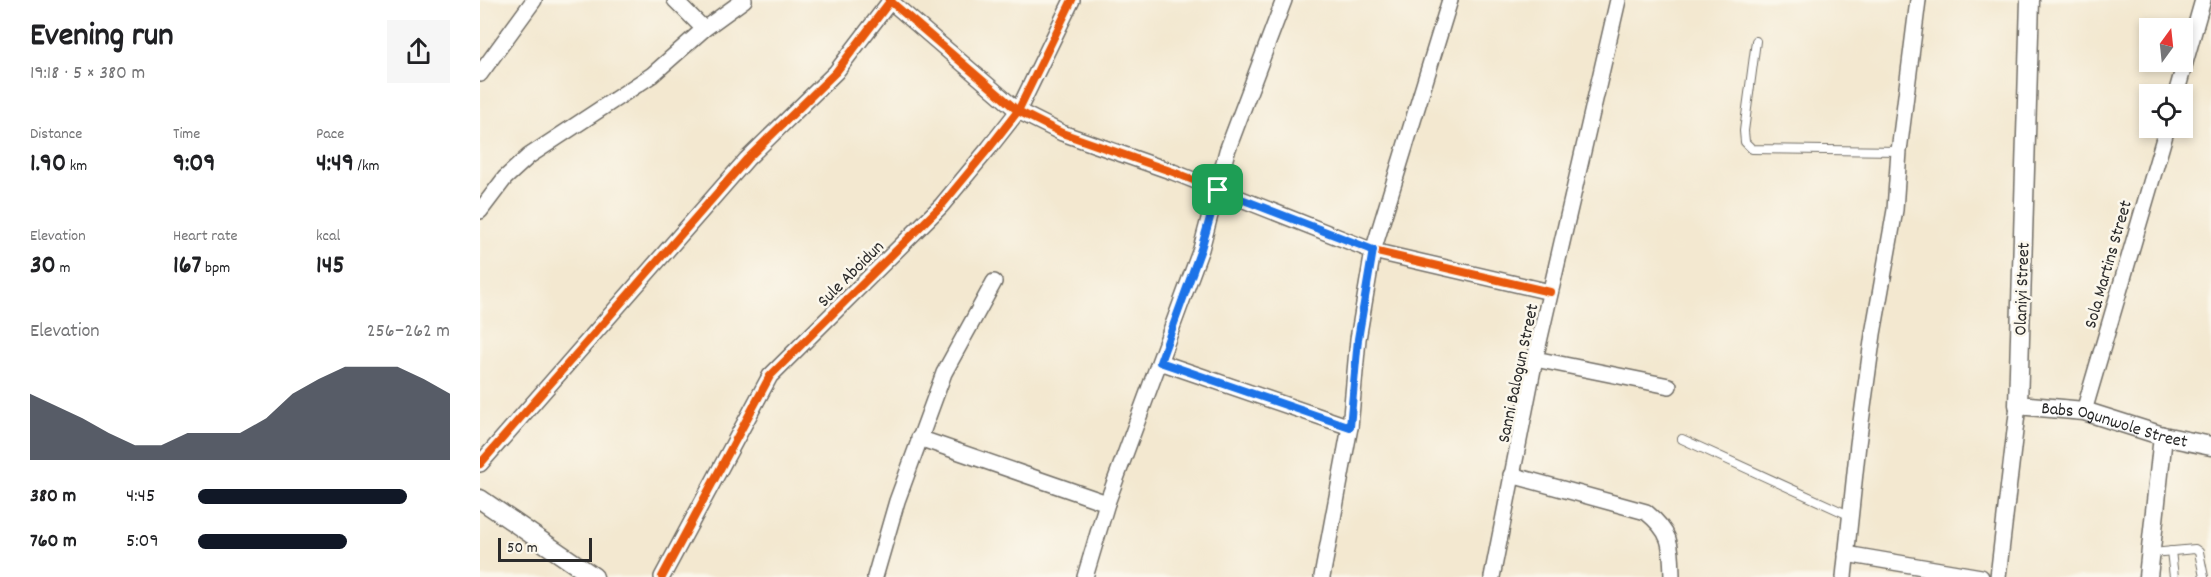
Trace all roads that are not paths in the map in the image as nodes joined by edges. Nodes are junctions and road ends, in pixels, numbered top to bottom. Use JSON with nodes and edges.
{"nodes":[{"id":1,"x":534,"y":0,"type":"edge"},
{"id":2,"x":675,"y":0,"type":"edge"},
{"id":3,"x":744,"y":0,"type":"edge"},
{"id":4,"x":890,"y":0,"type":"edge"},
{"id":5,"x":1072,"y":0,"type":"edge"},
{"id":6,"x":1284,"y":0,"type":"edge"},
{"id":7,"x":1450,"y":0,"type":"edge"},
{"id":8,"x":1618,"y":0,"type":"edge"},
{"id":9,"x":1918,"y":0,"type":"edge"},
{"id":10,"x":2030,"y":0,"type":"edge"},
{"id":11,"x":2203,"y":0,"type":"edge"},
{"id":12,"x":704,"y":29,"type":"junction"},
{"id":13,"x":1756,"y":40,"type":"dead end"},
{"id":14,"x":480,"y":74,"type":"edge"},
{"id":15,"x":2179,"y":84,"type":"edge"},
{"id":16,"x":1018,"y":111,"type":"junction"},
{"id":17,"x":2164,"y":138,"type":"edge"},
{"id":18,"x":1899,"y":151,"type":"junction"},
{"id":19,"x":1218,"y":190,"type":"junction"},
{"id":20,"x":480,"y":211,"type":"edge"},
{"id":21,"x":1373,"y":250,"type":"junction"},
{"id":22,"x":994,"y":282,"type":"dead end"},
{"id":23,"x":1550,"y":292,"type":"junction"},
{"id":24,"x":1535,"y":359,"type":"junction"},
{"id":25,"x":1160,"y":362,"type":"junction"},
{"id":26,"x":1669,"y":386,"type":"dead end"},
{"id":27,"x":2018,"y":405,"type":"junction"},
{"id":28,"x":2085,"y":411,"type":"junction"},
{"id":29,"x":1350,"y":427,"type":"junction"},
{"id":30,"x":2163,"y":436,"type":"junction"},
{"id":31,"x":919,"y":438,"type":"junction"},
{"id":32,"x":1683,"y":439,"type":"dead end"},
{"id":33,"x":2211,"y":446,"type":"edge"},
{"id":34,"x":480,"y":464,"type":"edge"},
{"id":35,"x":1511,"y":475,"type":"junction"},
{"id":36,"x":480,"y":500,"type":"edge"},
{"id":37,"x":1107,"y":503,"type":"junction"},
{"id":38,"x":1851,"y":516,"type":"junction"},
{"id":39,"x":2171,"y":551,"type":"junction"},
{"id":40,"x":1846,"y":554,"type":"junction"},
{"id":41,"x":2150,"y":554,"type":"junction"},
{"id":42,"x":594,"y":577,"type":"edge"},
{"id":43,"x":662,"y":577,"type":"edge"},
{"id":44,"x":875,"y":577,"type":"edge"},
{"id":45,"x":1085,"y":577,"type":"edge"},
{"id":46,"x":1322,"y":577,"type":"edge"},
{"id":47,"x":1492,"y":577,"type":"edge"},
{"id":48,"x":1672,"y":577,"type":"edge"},
{"id":49,"x":1844,"y":577,"type":"edge"},
{"id":50,"x":1981,"y":577,"type":"edge"},
{"id":51,"x":1998,"y":577,"type":"edge"},
{"id":52,"x":2148,"y":577,"type":"edge"},
{"id":53,"x":2174,"y":577,"type":"edge"},
{"id":54,"x":2204,"y":577,"type":"edge"}],
"edges":[{"from":1,"to":14,"type":"street"},
{"from":2,"to":12,"type":"street"},
{"from":3,"to":12,"type":"street"},
{"from":4,"to":16,"type":"street"},
{"from":4,"to":34,"type":"street"},
{"from":5,"to":16,"type":"street","name":"Sule Aboidun"},
{"from":6,"to":19,"type":"street"},
{"from":7,"to":21,"type":"street"},
{"from":8,"to":23,"type":"street","name":"Sanni Balogun Street"},
{"from":9,"to":18,"type":"street"},
{"from":10,"to":27,"type":"street","name":"Olaniyi Street"},
{"from":11,"to":15,"type":"street"},
{"from":12,"to":20,"type":"street"},
{"from":13,"to":18,"type":"lane"},
{"from":16,"to":19,"type":"street"},
{"from":16,"to":43,"type":"street","name":"Sule Aboidun"},
{"from":17,"to":28,"type":"street","name":"Sola Martins Street"},
{"from":18,"to":38,"type":"street"},
{"from":19,"to":21,"type":"street"},
{"from":19,"to":25,"type":"street"},
{"from":21,"to":23,"type":"street"},
{"from":21,"to":29,"type":"street"},
{"from":22,"to":31,"type":"street"},
{"from":23,"to":24,"type":"street","name":"Sanni Balogun Street"},
{"from":24,"to":26,"type":"street"},
{"from":24,"to":35,"type":"street","name":"Sanni Balogun Street"},
{"from":25,"to":29,"type":"street"},
{"from":25,"to":37,"type":"street"},
{"from":27,"to":28,"type":"street","name":"Babs Ogunwole Street"},
{"from":27,"to":51,"type":"street","name":"Olaniyi Street"},
{"from":28,"to":30,"type":"street","name":"Babs Ogunwole Street"},
{"from":29,"to":46,"type":"street"},
{"from":30,"to":33,"type":"street","name":"Babs Ogunwole Street"},
{"from":30,"to":41,"type":"street"},
{"from":31,"to":37,"type":"street"},
{"from":31,"to":44,"type":"street"},
{"from":32,"to":38,"type":"lane"},
{"from":35,"to":47,"type":"street","name":"Sanni Balogun Street"},
{"from":35,"to":48,"type":"street"},
{"from":36,"to":42,"type":"street"},
{"from":37,"to":45,"type":"street"},
{"from":38,"to":40,"type":"street"},
{"from":39,"to":41,"type":"lane"},
{"from":39,"to":53,"type":"lane"},
{"from":39,"to":54,"type":"lane"},
{"from":40,"to":49,"type":"street"},
{"from":40,"to":50,"type":"street"},
{"from":41,"to":52,"type":"street"}]}
